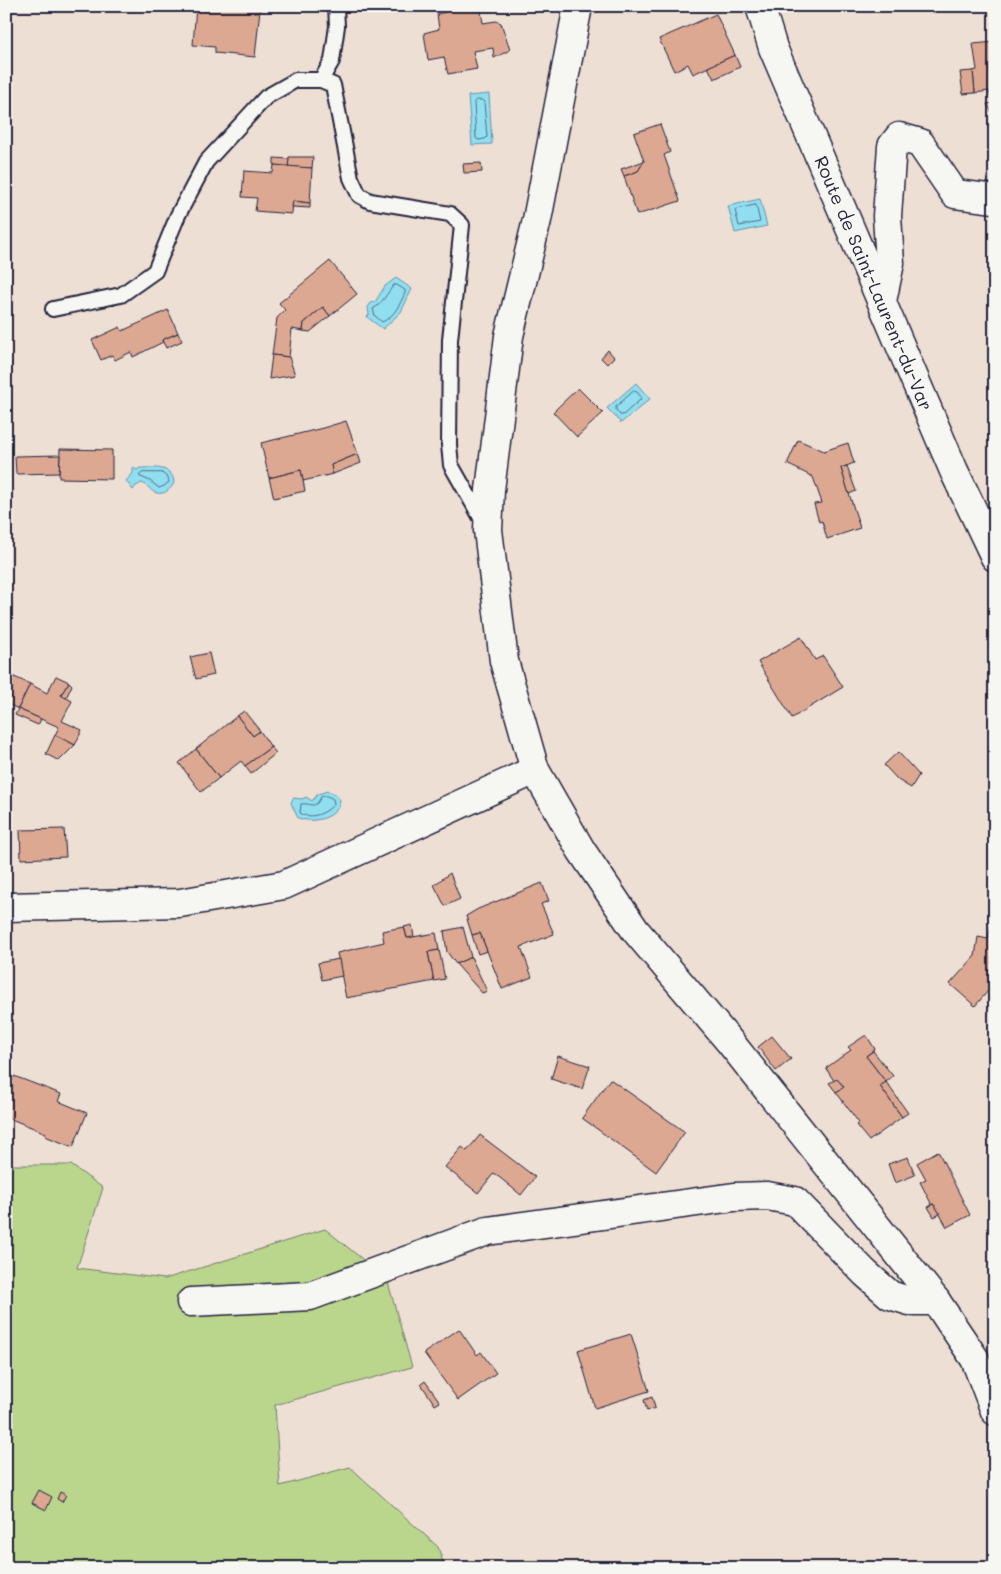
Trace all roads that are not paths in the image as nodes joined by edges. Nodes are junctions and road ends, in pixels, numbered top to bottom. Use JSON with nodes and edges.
{"nodes":[{"id":1,"x":336,"y":6,"type":"edge"},
{"id":2,"x":578,"y":6,"type":"edge"},
{"id":3,"x":760,"y":6,"type":"edge"},
{"id":4,"x":321,"y":80,"type":"junction"},
{"id":5,"x":995,"y":199,"type":"edge"},
{"id":6,"x":882,"y":300,"type":"junction"},
{"id":7,"x":53,"y":309,"type":"dead end"},
{"id":8,"x":488,"y":530,"type":"junction"},
{"id":9,"x":995,"y":557,"type":"edge"},
{"id":10,"x":535,"y":770,"type":"junction"},
{"id":11,"x":6,"y":907,"type":"edge"},
{"id":12,"x":936,"y":1301,"type":"junction"},
{"id":13,"x":191,"y":1302,"type":"dead end"},
{"id":14,"x":985,"y":1358,"type":"edge"},
{"id":15,"x":995,"y":1411,"type":"edge"}],
"edges":[{"from":1,"to":4,"type":"lane"},
{"from":2,"to":8,"type":"street"},
{"from":3,"to":6,"type":"street","name":"Route de Saint-Laurent-du-Var"},
{"from":4,"to":7,"type":"lane"},
{"from":4,"to":8,"type":"lane"},
{"from":5,"to":6,"type":"street"},
{"from":6,"to":9,"type":"street","name":"Route de Saint-Laurent-du-Var"},
{"from":8,"to":10,"type":"street"},
{"from":10,"to":11,"type":"street"},
{"from":10,"to":12,"type":"street"},
{"from":12,"to":13,"type":"street"},
{"from":12,"to":14,"type":"street"},
{"from":14,"to":15,"type":"street"}]}
